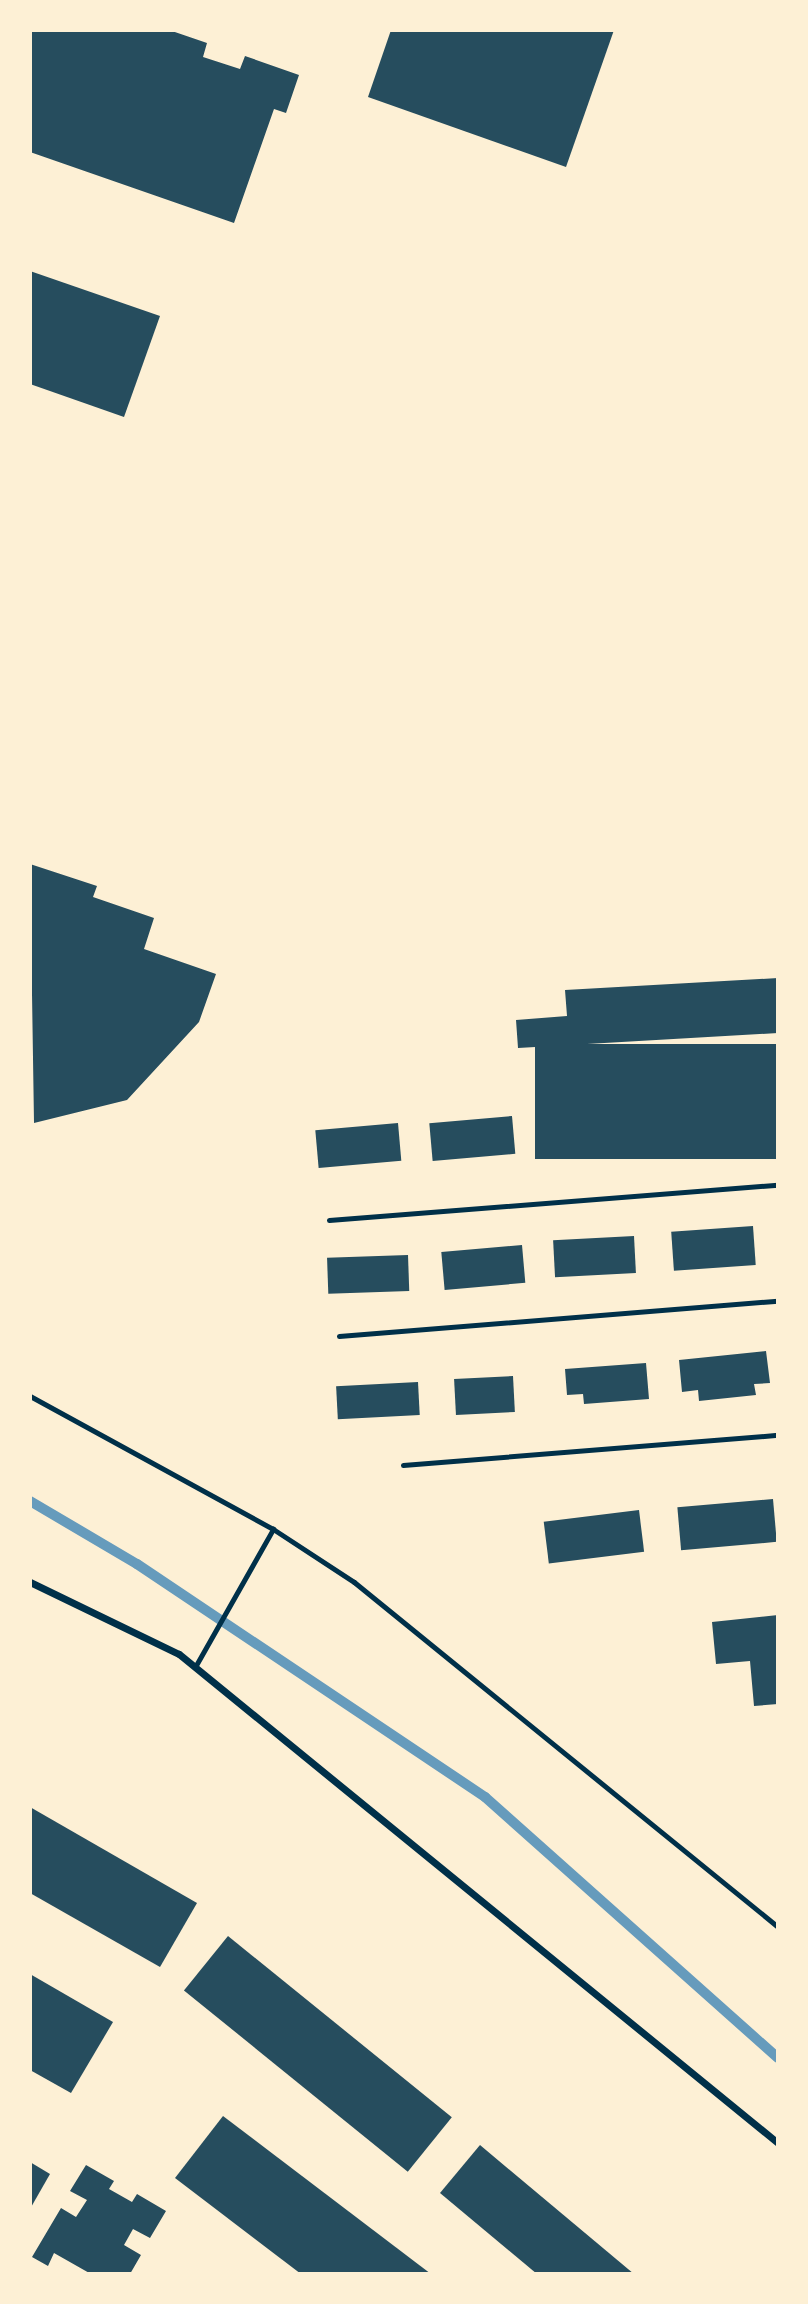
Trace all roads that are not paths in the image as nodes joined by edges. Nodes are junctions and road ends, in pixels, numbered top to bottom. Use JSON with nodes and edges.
{"nodes":[{"id":1,"x":778,"y":1185,"type":"edge"},
{"id":2,"x":329,"y":1220,"type":"dead end"},
{"id":3,"x":778,"y":1301,"type":"edge"},
{"id":4,"x":339,"y":1336,"type":"dead end"},
{"id":5,"x":30,"y":1396,"type":"edge"},
{"id":6,"x":778,"y":1435,"type":"edge"},
{"id":7,"x":403,"y":1465,"type":"dead end"},
{"id":8,"x":273,"y":1529,"type":"junction"},
{"id":9,"x":30,"y":1582,"type":"edge"},
{"id":10,"x":195,"y":1667,"type":"junction"},
{"id":11,"x":778,"y":1927,"type":"edge"},
{"id":12,"x":778,"y":2143,"type":"edge"}],
"edges":[{"from":1,"to":2,"type":"lane"},
{"from":3,"to":4,"type":"lane"},
{"from":5,"to":8,"type":"lane"},
{"from":6,"to":7,"type":"lane"},
{"from":8,"to":10,"type":"lane"},
{"from":8,"to":11,"type":"lane"},
{"from":9,"to":10,"type":"street"},
{"from":10,"to":12,"type":"street"}]}
